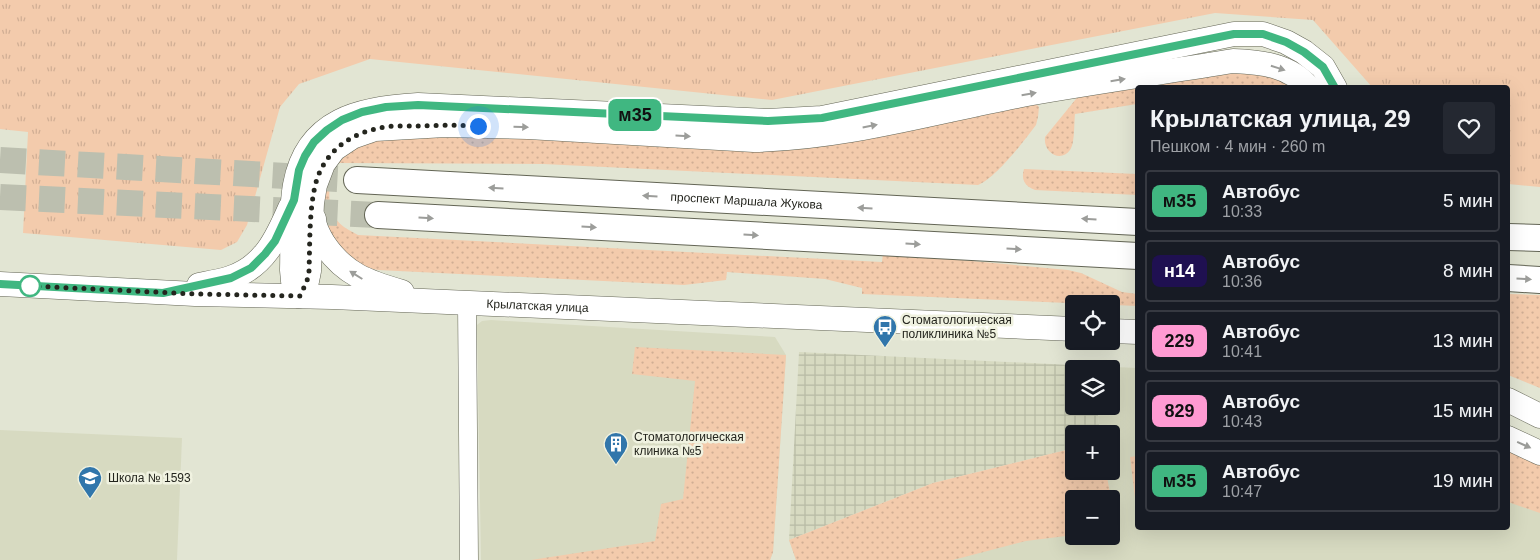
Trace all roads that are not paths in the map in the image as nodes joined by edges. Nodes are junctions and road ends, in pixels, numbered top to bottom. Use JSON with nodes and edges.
{"nodes":[{"id":1,"x":1307,"y":85,"type":"edge"},
{"id":2,"x":1333,"y":85,"type":"edge"},
{"id":3,"x":357,"y":180,"type":"tunnel mouth"},
{"id":4,"x":303,"y":202,"type":"junction"},
{"id":5,"x":378,"y":215,"type":"tunnel mouth"},
{"id":6,"x":1135,"y":222,"type":"edge"},
{"id":7,"x":1510,"y":228,"type":"edge"},
{"id":8,"x":1540,"y":233,"type":"edge"},
{"id":9,"x":1510,"y":237,"type":"edge"},
{"id":10,"x":1540,"y":238,"type":"edge"},
{"id":11,"x":1135,"y":256,"type":"edge"},
{"id":12,"x":1510,"y":278,"type":"edge"},
{"id":13,"x":1540,"y":280,"type":"edge"},
{"id":14,"x":0,"y":284,"type":"edge"},
{"id":15,"x":163,"y":293,"type":"junction"},
{"id":16,"x":300,"y":296,"type":"junction"},
{"id":17,"x":435,"y":302,"type":"junction"},
{"id":18,"x":467,"y":303,"type":"junction"},
{"id":19,"x":1065,"y":329,"type":"edge"},
{"id":20,"x":1120,"y":331,"type":"edge"},
{"id":21,"x":1135,"y":332,"type":"edge"},
{"id":22,"x":1510,"y":439,"type":"edge"},
{"id":23,"x":1540,"y":452,"type":"edge"},
{"id":24,"x":469,"y":560,"type":"edge"}],
"edges":[{"from":4,"to":1,"type":"main road","one_way":true},
{"from":2,"to":4,"type":"main road"},
{"from":6,"to":3,"type":"main road","name":"проспект Маршала Жукова","one_way":true},
{"from":4,"to":15,"type":"main road"},
{"from":4,"to":16,"type":"main road"},
{"from":17,"to":4,"type":"main road","one_way":true},
{"from":5,"to":11,"type":"main road","one_way":true},
{"from":7,"to":8,"type":"main road"},
{"from":9,"to":10,"type":"main road"},
{"from":12,"to":13,"type":"main road","one_way":true},
{"from":14,"to":15,"type":"main road","name":"Крылатская улица"},
{"from":15,"to":16,"type":"main road","name":"Крылатская улица"},
{"from":16,"to":17,"type":"main road","name":"Крылатская улица"},
{"from":17,"to":18,"type":"main road","name":"Крылатская улица"},
{"from":18,"to":19,"type":"main road","name":"Крылатская улица"},
{"from":18,"to":24,"type":"street"},
{"from":20,"to":21,"type":"main road"},
{"from":22,"to":23,"type":"main road","one_way":true}]}
